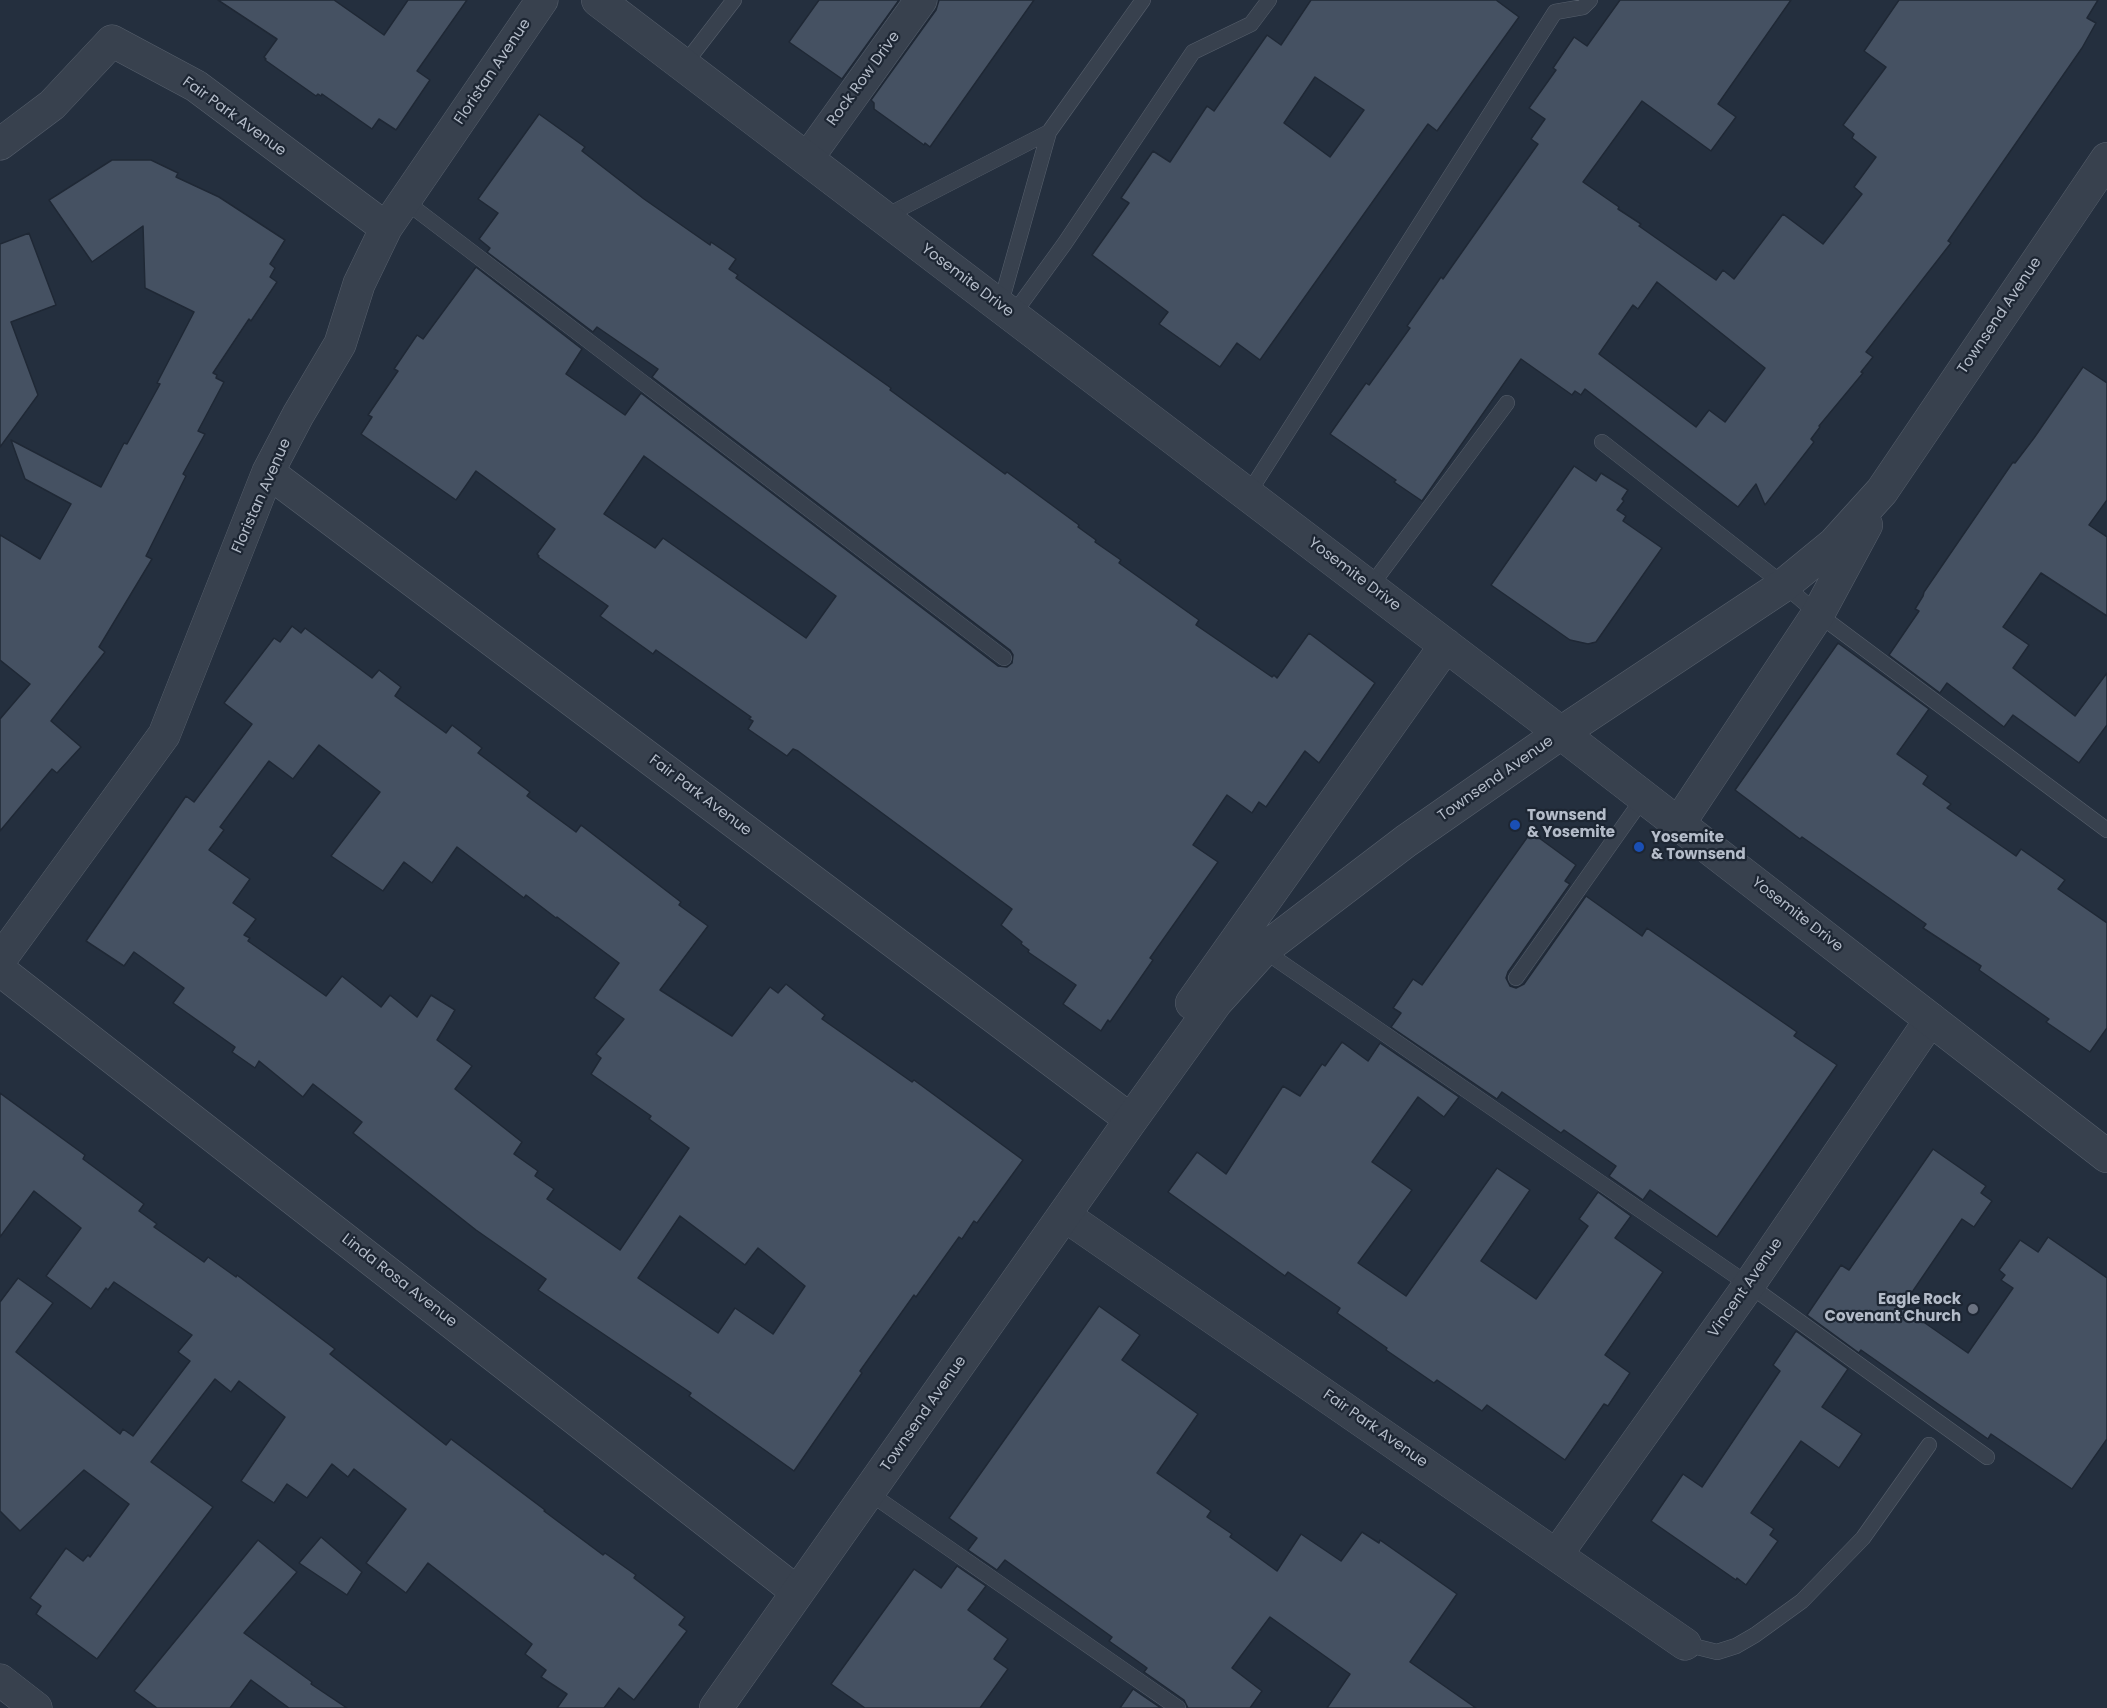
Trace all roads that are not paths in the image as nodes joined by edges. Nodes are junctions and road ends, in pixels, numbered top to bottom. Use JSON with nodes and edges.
{"nodes":[{"id":1,"x":542,"y":0,"type":"edge"},
{"id":2,"x":598,"y":0,"type":"edge"},
{"id":3,"x":734,"y":0,"type":"edge"},
{"id":4,"x":921,"y":0,"type":"edge"},
{"id":5,"x":1143,"y":0,"type":"edge"},
{"id":6,"x":1269,"y":0,"type":"edge"},
{"id":7,"x":1590,"y":0,"type":"edge"},
{"id":8,"x":1551,"y":6,"type":"edge"},
{"id":9,"x":684,"y":65,"type":"junction"},
{"id":10,"x":1049,"y":132,"type":"junction"},
{"id":11,"x":0,"y":144,"type":"edge"},
{"id":12,"x":807,"y":159,"type":"junction"},
{"id":13,"x":2107,"y":159,"type":"edge"},
{"id":14,"x":405,"y":201,"type":"junction"},
{"id":15,"x":884,"y":218,"type":"junction"},
{"id":16,"x":386,"y":228,"type":"junction"},
{"id":17,"x":1006,"y":311,"type":"junction"},
{"id":18,"x":1507,"y":403,"type":"dead end"},
{"id":19,"x":1602,"y":442,"type":"dead end"},
{"id":20,"x":268,"y":472,"type":"junction"},
{"id":21,"x":1893,"y":474,"type":"junction"},
{"id":22,"x":1248,"y":494,"type":"junction"},
{"id":23,"x":1784,"y":585,"type":"junction"},
{"id":24,"x":1370,"y":587,"type":"junction"},
{"id":25,"x":1818,"y":614,"type":"junction"},
{"id":26,"x":1446,"y":645,"type":"junction"},
{"id":27,"x":1004,"y":658,"type":"dead end"},
{"id":28,"x":1561,"y":733,"type":"junction"},
{"id":29,"x":1644,"y":797,"type":"junction"},
{"id":30,"x":1679,"y":823,"type":"junction"},
{"id":31,"x":2107,"y":830,"type":"edge"},
{"id":32,"x":1263,"y":950,"type":"junction"},
{"id":33,"x":0,"y":960,"type":"edge"},
{"id":34,"x":0,"y":970,"type":"edge"},
{"id":35,"x":1516,"y":978,"type":"dead end"},
{"id":36,"x":1931,"y":1019,"type":"junction"},
{"id":37,"x":1131,"y":1120,"type":"junction"},
{"id":38,"x":2105,"y":1150,"type":"edge"},
{"id":39,"x":1064,"y":1215,"type":"junction"},
{"id":40,"x":1749,"y":1285,"type":"junction"},
{"id":41,"x":1929,"y":1445,"type":"dead end"},
{"id":42,"x":1987,"y":1456,"type":"dead end"},
{"id":43,"x":868,"y":1491,"type":"junction"},
{"id":44,"x":1557,"y":1554,"type":"junction"},
{"id":45,"x":797,"y":1593,"type":"junction"},
{"id":46,"x":1685,"y":1644,"type":"joint"},
{"id":47,"x":0,"y":1680,"type":"edge"},
{"id":48,"x":36,"y":1708,"type":"edge"},
{"id":49,"x":716,"y":1708,"type":"edge"},
{"id":50,"x":1178,"y":1708,"type":"edge"}],
"edges":[{"from":1,"to":14,"type":"street","name":"Floristan Avenue"},
{"from":2,"to":9,"type":"street","name":"Yosemite Drive"},
{"from":3,"to":9,"type":"lane"},
{"from":4,"to":12,"type":"street","name":"Rock Row Drive"},
{"from":5,"to":10,"type":"lane"},
{"from":6,"to":17,"type":"lane"},
{"from":7,"to":8,"type":"lane"},
{"from":8,"to":22,"type":"lane"},
{"from":9,"to":12,"type":"street","name":"Yosemite Drive"},
{"from":10,"to":15,"type":"lane"},
{"from":10,"to":17,"type":"lane"},
{"from":11,"to":16,"type":"street","name":"Fair Park Avenue"},
{"from":12,"to":15,"type":"street","name":"Yosemite Drive"},
{"from":13,"to":21,"type":"street","name":"Townsend Avenue"},
{"from":14,"to":16,"type":"street","name":"Floristan Avenue"},
{"from":14,"to":27,"type":"lane"},
{"from":15,"to":17,"type":"street","name":"Yosemite Drive"},
{"from":16,"to":20,"type":"street","name":"Floristan Avenue"},
{"from":17,"to":22,"type":"street","name":"Yosemite Drive"},
{"from":18,"to":24,"type":"lane"},
{"from":19,"to":23,"type":"lane"},
{"from":20,"to":33,"type":"street","name":"Floristan Avenue"},
{"from":20,"to":37,"type":"street","name":"Fair Park Avenue"},
{"from":21,"to":23,"type":"street","name":"Townsend Avenue"},
{"from":21,"to":25,"type":"street","name":"Townsend Avenue"},
{"from":22,"to":24,"type":"street","name":"Yosemite Drive"},
{"from":23,"to":25,"type":"lane"},
{"from":23,"to":28,"type":"street","name":"Townsend Avenue"},
{"from":24,"to":26,"type":"street","name":"Yosemite Drive"},
{"from":25,"to":30,"type":"street","name":"Townsend Avenue"},
{"from":25,"to":31,"type":"lane"},
{"from":26,"to":28,"type":"street","name":"Yosemite Drive"},
{"from":26,"to":37,"type":"street","name":"Townsend Avenue"},
{"from":28,"to":29,"type":"street","name":"Yosemite Drive"},
{"from":28,"to":32,"type":"street","name":"Townsend Avenue"},
{"from":29,"to":30,"type":"street","name":"Yosemite Drive"},
{"from":29,"to":35,"type":"lane"},
{"from":30,"to":36,"type":"street","name":"Yosemite Drive"},
{"from":32,"to":37,"type":"street","name":"Townsend Avenue"},
{"from":32,"to":40,"type":"lane"},
{"from":34,"to":45,"type":"street","name":"Linda Rosa Avenue"},
{"from":36,"to":38,"type":"street","name":"Yosemite Drive"},
{"from":36,"to":40,"type":"street","name":"Vincent Avenue"},
{"from":37,"to":39,"type":"street","name":"Townsend Avenue"},
{"from":39,"to":43,"type":"street","name":"Townsend Avenue"},
{"from":39,"to":44,"type":"street","name":"Fair Park Avenue"},
{"from":40,"to":42,"type":"lane"},
{"from":40,"to":44,"type":"street","name":"Vincent Avenue"},
{"from":41,"to":46,"type":"lane"},
{"from":43,"to":45,"type":"street","name":"Townsend Avenue"},
{"from":43,"to":50,"type":"lane"},
{"from":44,"to":46,"type":"street","name":"Fair Park Avenue"},
{"from":45,"to":49,"type":"street","name":"Townsend Avenue"},
{"from":47,"to":48,"type":"street"}]}
